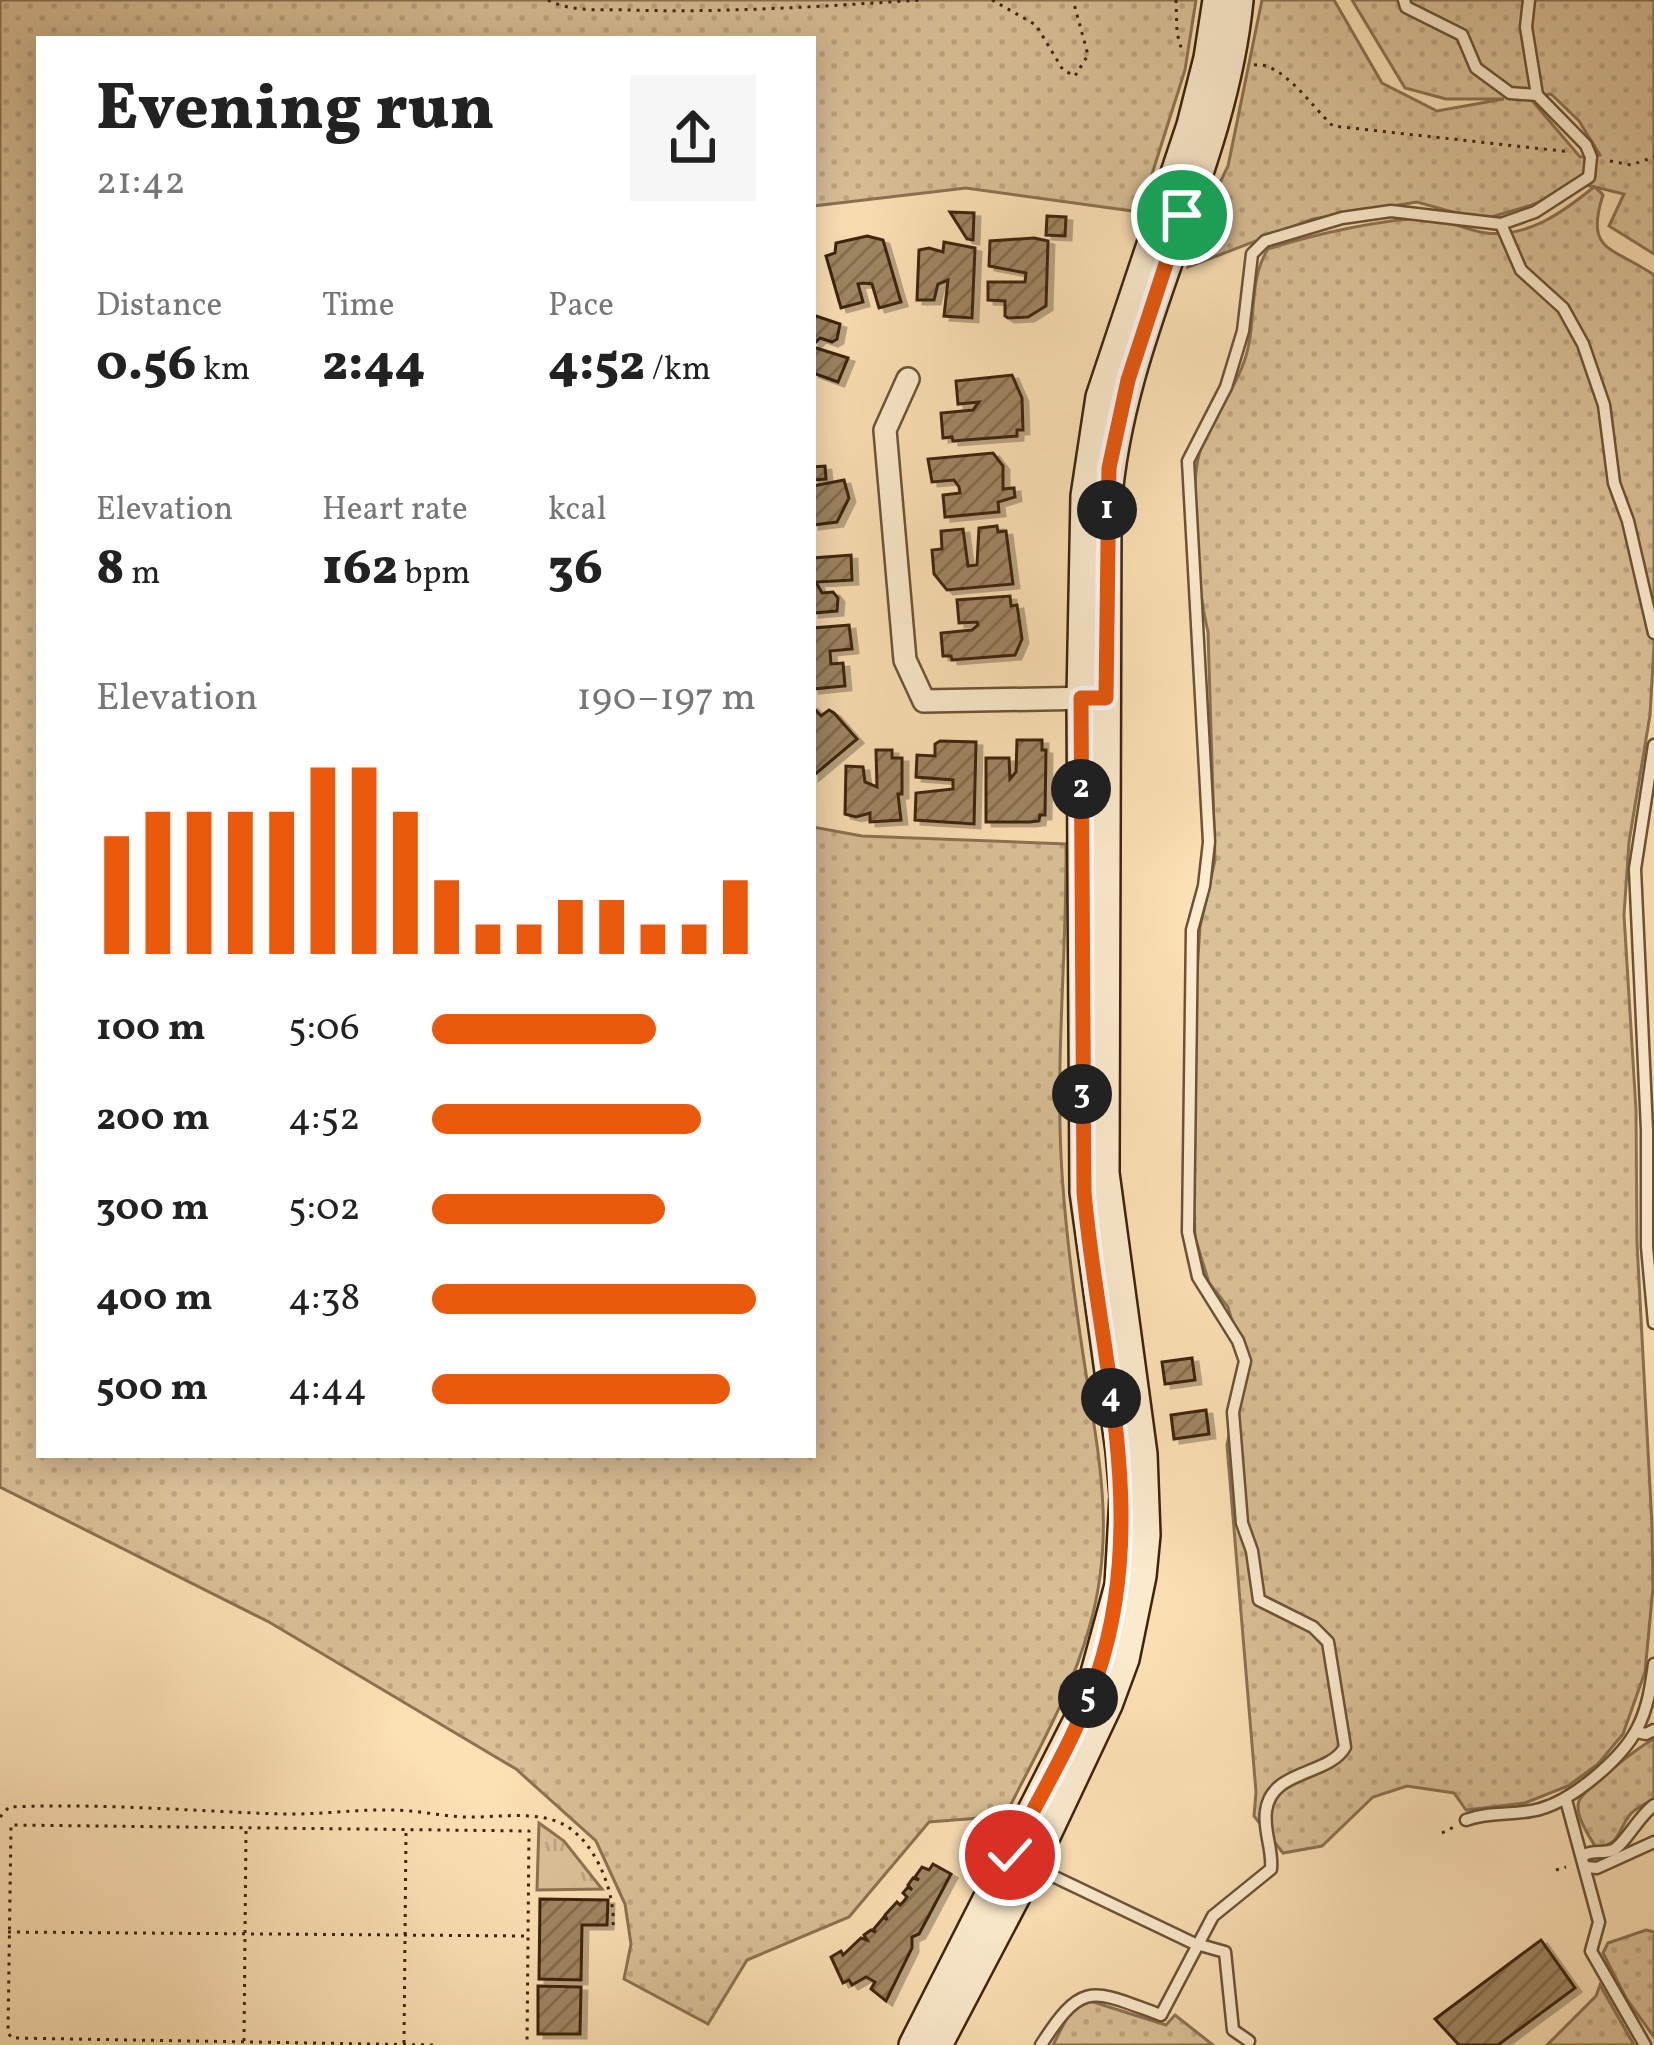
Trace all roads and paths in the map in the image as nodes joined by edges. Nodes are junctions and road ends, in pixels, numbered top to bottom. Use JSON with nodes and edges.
{"nodes":[{"id":1,"x":548,"y":0,"type":"edge"},
{"id":2,"x":922,"y":0,"type":"edge"},
{"id":3,"x":992,"y":0,"type":"edge"},
{"id":4,"x":1073,"y":0,"type":"edge"},
{"id":5,"x":1176,"y":0,"type":"edge"},
{"id":6,"x":1217,"y":0,"type":"edge"},
{"id":7,"x":1239,"y":0,"type":"edge"},
{"id":8,"x":1404,"y":0,"type":"edge"},
{"id":9,"x":1529,"y":0,"type":"edge"},
{"id":10,"x":1189,"y":53,"type":"dead end"},
{"id":11,"x":1246,"y":66,"type":"dead end"},
{"id":12,"x":1537,"y":94,"type":"junction"},
{"id":13,"x":1591,"y":157,"type":"junction"},
{"id":14,"x":1654,"y":157,"type":"edge"},
{"id":15,"x":1501,"y":224,"type":"junction"},
{"id":16,"x":908,"y":380,"type":"dead end"},
{"id":17,"x":1654,"y":633,"type":"edge"},
{"id":18,"x":1094,"y":698,"type":"junction"},
{"id":19,"x":1654,"y":745,"type":"edge"},
{"id":20,"x":1654,"y":1323,"type":"edge"},
{"id":21,"x":1654,"y":1664,"type":"edge"},
{"id":22,"x":1654,"y":1730,"type":"edge"},
{"id":23,"x":1636,"y":1732,"type":"junction"},
{"id":24,"x":1566,"y":1800,"type":"junction"},
{"id":25,"x":1654,"y":1805,"type":"edge"},
{"id":26,"x":0,"y":1817,"type":"edge"},
{"id":27,"x":1466,"y":1820,"type":"dead end"},
{"id":28,"x":247,"y":1828,"type":"junction"},
{"id":29,"x":406,"y":1830,"type":"junction"},
{"id":30,"x":1654,"y":1842,"type":"edge"},
{"id":31,"x":1021,"y":1860,"type":"junction"},
{"id":32,"x":1585,"y":1861,"type":"junction"},
{"id":33,"x":613,"y":1927,"type":"dead end"},
{"id":34,"x":8,"y":1932,"type":"junction"},
{"id":35,"x":245,"y":1934,"type":"junction"},
{"id":36,"x":404,"y":1935,"type":"junction"},
{"id":37,"x":528,"y":1936,"type":"junction"},
{"id":38,"x":1198,"y":1945,"type":"junction"},
{"id":39,"x":244,"y":2041,"type":"junction"},
{"id":40,"x":1249,"y":2041,"type":"dead end"},
{"id":41,"x":404,"y":2044,"type":"edge"},
{"id":42,"x":433,"y":2045,"type":"edge"},
{"id":43,"x":526,"y":2045,"type":"edge"},
{"id":44,"x":913,"y":2045,"type":"edge"},
{"id":45,"x":938,"y":2045,"type":"edge"},
{"id":46,"x":1041,"y":2045,"type":"edge"},
{"id":47,"x":1645,"y":2045,"type":"edge"}],
"edges":[{"from":1,"to":2,"type":"path"},
{"from":3,"to":4,"type":"path"},
{"from":5,"to":10,"type":"path"},
{"from":6,"to":18,"type":"main road"},
{"from":7,"to":18,"type":"main road"},
{"from":8,"to":12,"type":"lane"},
{"from":9,"to":12,"type":"lane"},
{"from":11,"to":13,"type":"path"},
{"from":12,"to":13,"type":"lane"},
{"from":13,"to":14,"type":"path"},
{"from":13,"to":15,"type":"lane"},
{"from":15,"to":17,"type":"lane"},
{"from":15,"to":38,"type":"lane"},
{"from":16,"to":18,"type":"street"},
{"from":18,"to":31,"type":"main road"},
{"from":19,"to":20,"type":"lane"},
{"from":21,"to":23,"type":"lane"},
{"from":22,"to":23,"type":"lane"},
{"from":23,"to":24,"type":"lane"},
{"from":24,"to":27,"type":"lane"},
{"from":24,"to":32,"type":"lane"},
{"from":25,"to":32,"type":"lane"},
{"from":26,"to":33,"type":"path"},
{"from":28,"to":29,"type":"path"},
{"from":28,"to":34,"type":"path"},
{"from":28,"to":35,"type":"path"},
{"from":29,"to":36,"type":"path"},
{"from":29,"to":37,"type":"path"},
{"from":30,"to":32,"type":"lane"},
{"from":31,"to":38,"type":"lane"},
{"from":31,"to":44,"type":"main road"},
{"from":31,"to":45,"type":"main road"},
{"from":32,"to":47,"type":"lane"},
{"from":34,"to":35,"type":"path"},
{"from":34,"to":39,"type":"path"},
{"from":35,"to":36,"type":"path"},
{"from":35,"to":39,"type":"path"},
{"from":36,"to":37,"type":"path"},
{"from":36,"to":41,"type":"path"},
{"from":37,"to":43,"type":"path"},
{"from":38,"to":40,"type":"lane"},
{"from":38,"to":46,"type":"lane"},
{"from":39,"to":41,"type":"path"},
{"from":41,"to":42,"type":"path"}]}
